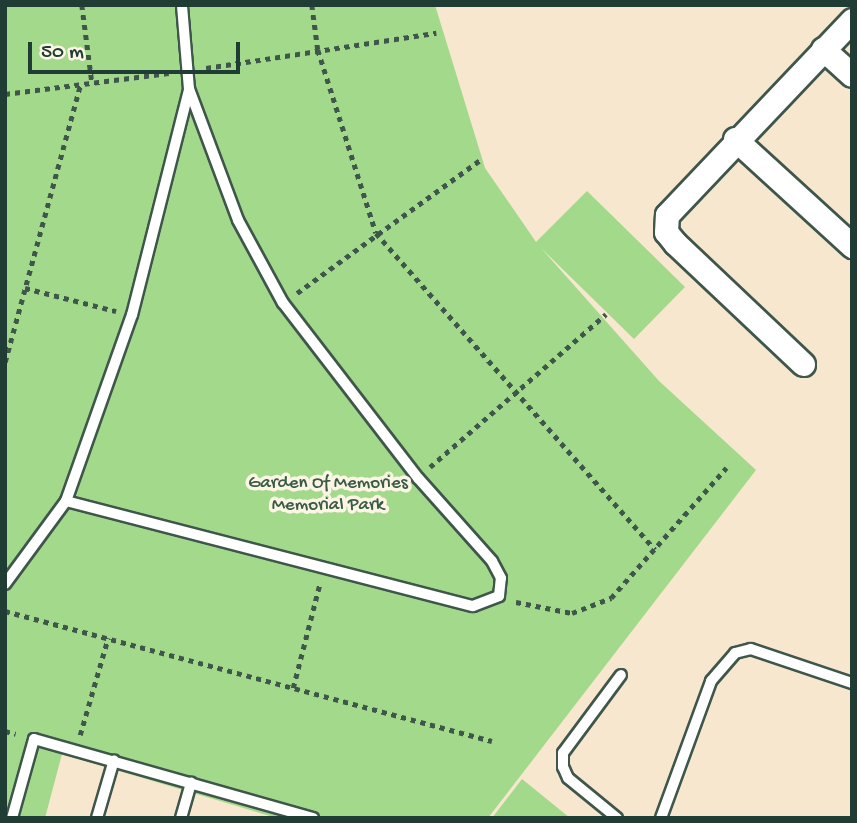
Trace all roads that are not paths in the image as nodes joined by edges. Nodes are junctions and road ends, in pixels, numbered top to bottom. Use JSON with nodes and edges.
{"nodes":[{"id":1,"x":182,"y":5,"type":"edge"},
{"id":2,"x":852,"y":20,"type":"edge"},
{"id":3,"x":823,"y":49,"type":"junction"},
{"id":4,"x":852,"y":75,"type":"edge"},
{"id":5,"x":189,"y":89,"type":"junction"},
{"id":6,"x":735,"y":139,"type":"junction"},
{"id":7,"x":852,"y":246,"type":"edge"},
{"id":8,"x":803,"y":364,"type":"dead end"},
{"id":9,"x":66,"y":501,"type":"junction"},
{"id":10,"x":5,"y":584,"type":"edge"},
{"id":11,"x":621,"y":675,"type":"dead end"},
{"id":12,"x":852,"y":683,"type":"edge"},
{"id":13,"x":114,"y":760,"type":"junction"},
{"id":14,"x":191,"y":782,"type":"junction"},
{"id":15,"x":12,"y":818,"type":"edge"},
{"id":16,"x":97,"y":818,"type":"edge"},
{"id":17,"x":181,"y":818,"type":"edge"},
{"id":18,"x":313,"y":818,"type":"edge"},
{"id":19,"x":617,"y":818,"type":"edge"},
{"id":20,"x":662,"y":818,"type":"edge"}],
"edges":[{"from":1,"to":5,"type":"lane"},
{"from":2,"to":3,"type":"street"},
{"from":3,"to":4,"type":"street"},
{"from":3,"to":6,"type":"street"},
{"from":5,"to":9,"type":"lane"},
{"from":5,"to":9,"type":"lane"},
{"from":6,"to":7,"type":"street"},
{"from":6,"to":8,"type":"street"},
{"from":9,"to":10,"type":"lane"},
{"from":11,"to":19,"type":"lane"},
{"from":12,"to":20,"type":"lane"},
{"from":13,"to":14,"type":"lane"},
{"from":13,"to":15,"type":"lane"},
{"from":13,"to":16,"type":"lane"},
{"from":14,"to":17,"type":"lane"},
{"from":14,"to":18,"type":"lane"}]}
